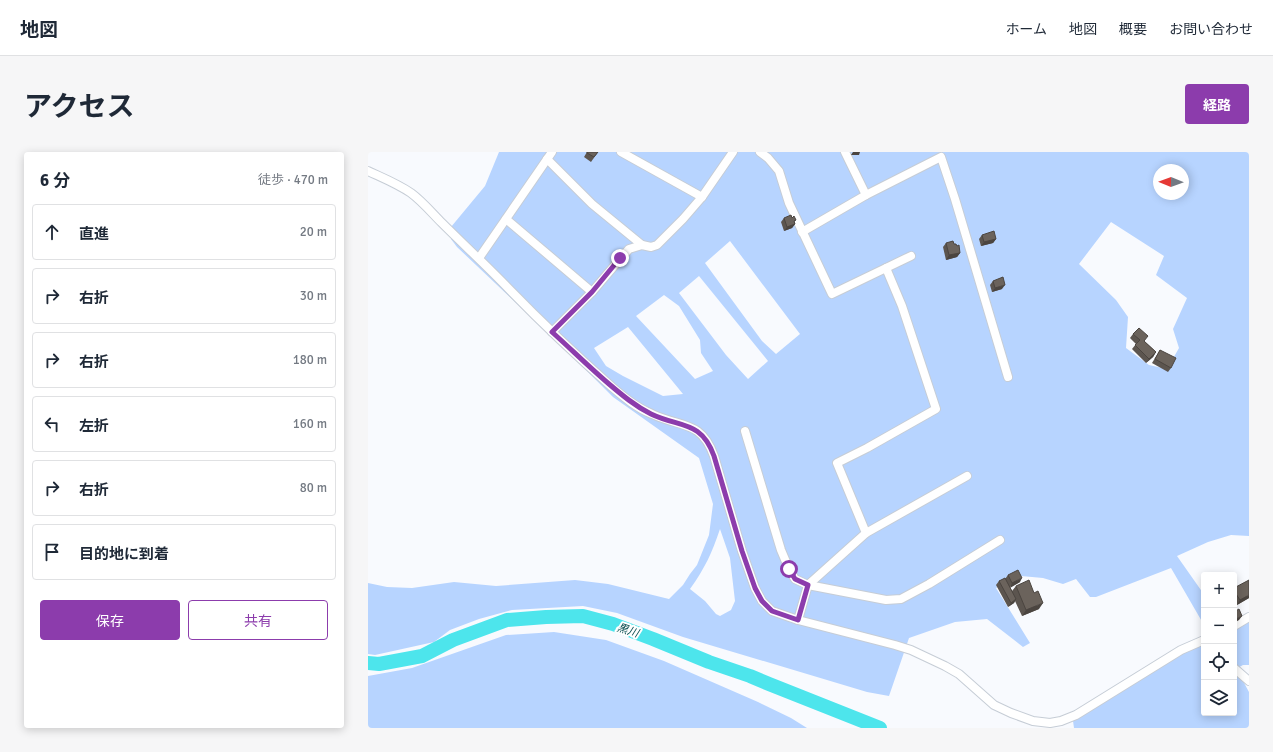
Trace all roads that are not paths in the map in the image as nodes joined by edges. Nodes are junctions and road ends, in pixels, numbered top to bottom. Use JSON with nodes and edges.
{"nodes":[{"id":1,"x":621,"y":152,"type":"edge"},
{"id":2,"x":733,"y":152,"type":"edge"},
{"id":3,"x":760,"y":152,"type":"edge"},
{"id":4,"x":845,"y":152,"type":"edge"},
{"id":5,"x":550,"y":155,"type":"edge"},
{"id":6,"x":368,"y":171,"type":"edge"},
{"id":7,"x":866,"y":195,"type":"junction"},
{"id":8,"x":702,"y":197,"type":"junction"},
{"id":9,"x":506,"y":220,"type":"junction"},
{"id":10,"x":802,"y":232,"type":"junction"},
{"id":11,"x":642,"y":245,"type":"junction"},
{"id":12,"x":911,"y":256,"type":"dead end"},
{"id":13,"x":479,"y":258,"type":"junction"},
{"id":14,"x":886,"y":268,"type":"junction"},
{"id":15,"x":592,"y":292,"type":"junction"},
{"id":16,"x":552,"y":332,"type":"junction"},
{"id":17,"x":1008,"y":377,"type":"dead end"},
{"id":18,"x":745,"y":430,"type":"dead end"},
{"id":19,"x":967,"y":476,"type":"dead end"},
{"id":20,"x":866,"y":533,"type":"junction"},
{"id":21,"x":1000,"y":540,"type":"dead end"},
{"id":22,"x":808,"y":585,"type":"junction"},
{"id":23,"x":1249,"y":617,"type":"edge"},
{"id":24,"x":798,"y":620,"type":"junction"},
{"id":25,"x":1237,"y":624,"type":"edge"},
{"id":26,"x":1201,"y":641,"type":"edge"},
{"id":27,"x":1237,"y":671,"type":"edge"},
{"id":28,"x":1249,"y":681,"type":"edge"}],
"edges":[{"from":1,"to":8,"type":"street"},
{"from":2,"to":8,"type":"street"},
{"from":3,"to":10,"type":"street"},
{"from":4,"to":7,"type":"street"},
{"from":5,"to":9,"type":"street"},
{"from":5,"to":11,"type":"street"},
{"from":6,"to":13,"type":"street"},
{"from":7,"to":10,"type":"street"},
{"from":7,"to":17,"type":"street"},
{"from":8,"to":11,"type":"street"},
{"from":9,"to":13,"type":"street"},
{"from":9,"to":15,"type":"street"},
{"from":10,"to":14,"type":"street"},
{"from":11,"to":15,"type":"street"},
{"from":12,"to":14,"type":"street"},
{"from":13,"to":16,"type":"street"},
{"from":14,"to":20,"type":"street"},
{"from":15,"to":16,"type":"street"},
{"from":16,"to":24,"type":"street"},
{"from":18,"to":22,"type":"street"},
{"from":19,"to":20,"type":"street"},
{"from":20,"to":22,"type":"street"},
{"from":21,"to":22,"type":"street"},
{"from":22,"to":24,"type":"street"},
{"from":23,"to":25,"type":"street"},
{"from":24,"to":26,"type":"street"},
{"from":27,"to":28,"type":"street"}]}
